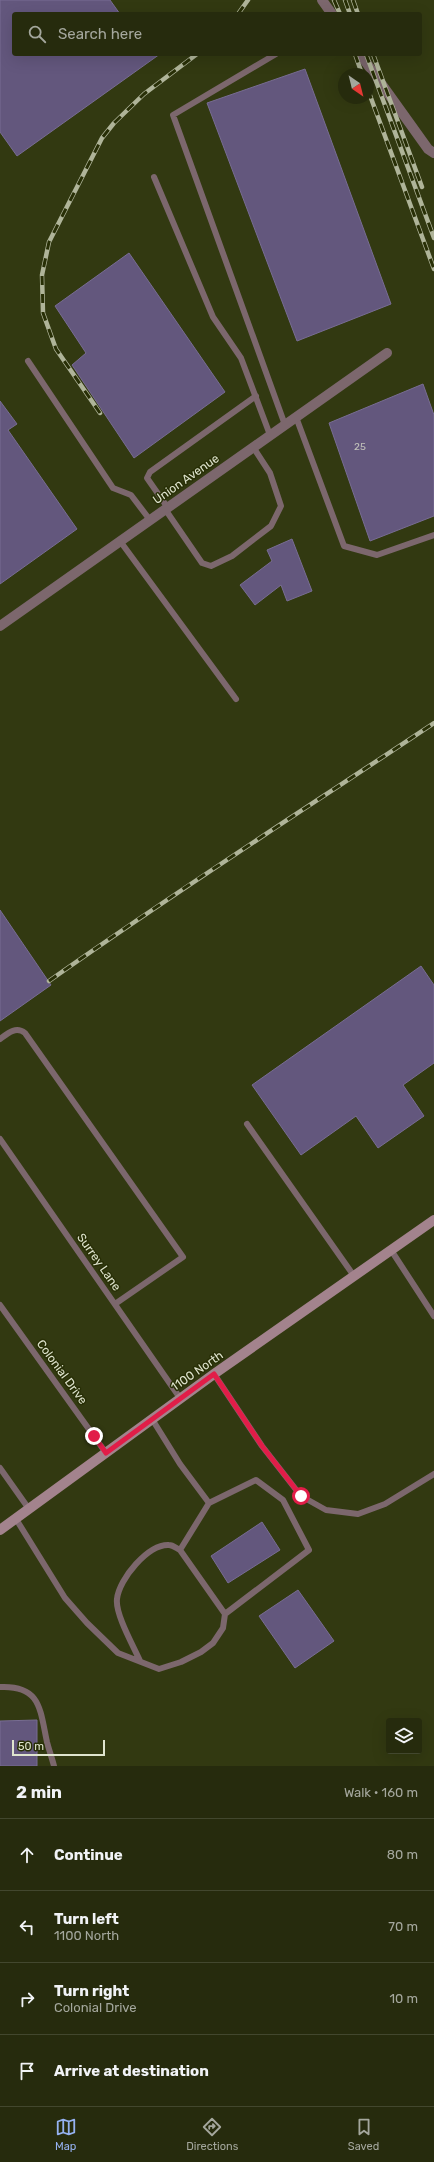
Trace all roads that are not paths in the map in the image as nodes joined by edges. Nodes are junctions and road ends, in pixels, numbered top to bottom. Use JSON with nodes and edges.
{"nodes":[{"id":1,"x":322,"y":0,"type":"edge"},
{"id":2,"x":330,"y":0,"type":"edge"},
{"id":3,"x":331,"y":12,"type":"edge"},
{"id":4,"x":338,"y":12,"type":"edge"},
{"id":5,"x":273,"y":56,"type":"edge"},
{"id":6,"x":361,"y":56,"type":"edge"},
{"id":7,"x":369,"y":56,"type":"edge"},
{"id":8,"x":434,"y":149,"type":"edge"},
{"id":9,"x":154,"y":177,"type":"dead end"},
{"id":10,"x":387,"y":353,"type":"dead end"},
{"id":11,"x":28,"y":361,"type":"dead end"},
{"id":12,"x":256,"y":396,"type":"junction"},
{"id":13,"x":296,"y":416,"type":"junction"},
{"id":14,"x":285,"y":425,"type":"junction"},
{"id":15,"x":270,"y":435,"type":"junction"},
{"id":16,"x":253,"y":447,"type":"junction"},
{"id":17,"x":166,"y":508,"type":"junction"},
{"id":18,"x":150,"y":520,"type":"junction"},
{"id":19,"x":434,"y":535,"type":"edge"},
{"id":20,"x":120,"y":541,"type":"junction"},
{"id":21,"x":0,"y":626,"type":"edge"},
{"id":22,"x":236,"y":699,"type":"dead end"},
{"id":23,"x":0,"y":1039,"type":"edge"},
{"id":24,"x":247,"y":1124,"type":"dead end"},
{"id":25,"x":0,"y":1139,"type":"edge"},
{"id":26,"x":434,"y":1220,"type":"edge"},
{"id":27,"x":391,"y":1250,"type":"junction"},
{"id":28,"x":354,"y":1276,"type":"junction"},
{"id":29,"x":115,"y":1304,"type":"junction"},
{"id":30,"x":0,"y":1305,"type":"edge"},
{"id":31,"x":434,"y":1316,"type":"edge"},
{"id":32,"x":214,"y":1374,"type":"junction"},
{"id":33,"x":180,"y":1398,"type":"junction"},
{"id":34,"x":152,"y":1419,"type":"junction"},
{"id":35,"x":106,"y":1453,"type":"junction"},
{"id":36,"x":0,"y":1468,"type":"edge"},
{"id":37,"x":434,"y":1474,"type":"edge"},
{"id":38,"x":209,"y":1503,"type":"junction"},
{"id":39,"x":29,"y":1509,"type":"junction"},
{"id":40,"x":16,"y":1519,"type":"junction"},
{"id":41,"x":0,"y":1530,"type":"edge"},
{"id":42,"x":180,"y":1550,"type":"junction"},
{"id":43,"x":225,"y":1614,"type":"junction"},
{"id":44,"x":140,"y":1661,"type":"junction"},
{"id":45,"x":0,"y":1687,"type":"edge"},
{"id":46,"x":54,"y":1766,"type":"edge"}],
"edges":[{"from":1,"to":3,"type":"street"},
{"from":2,"to":4,"type":"street"},
{"from":5,"to":14,"type":"lane"},
{"from":6,"to":8,"type":"street"},
{"from":7,"to":8,"type":"street"},
{"from":9,"to":12,"type":"lane"},
{"from":10,"to":13,"type":"street","name":"Union Avenue"},
{"from":11,"to":18,"type":"lane"},
{"from":12,"to":15,"type":"lane"},
{"from":12,"to":17,"type":"lane"},
{"from":13,"to":14,"type":"street","name":"Union Avenue"},
{"from":13,"to":19,"type":"lane"},
{"from":14,"to":15,"type":"street","name":"Union Avenue"},
{"from":15,"to":16,"type":"street","name":"Union Avenue"},
{"from":16,"to":17,"type":"street","name":"Union Avenue"},
{"from":16,"to":17,"type":"lane"},
{"from":17,"to":18,"type":"street","name":"Union Avenue"},
{"from":18,"to":20,"type":"street","name":"Union Avenue"},
{"from":20,"to":21,"type":"street","name":"Union Avenue"},
{"from":20,"to":22,"type":"lane"},
{"from":23,"to":29,"type":"lane"},
{"from":24,"to":28,"type":"lane"},
{"from":25,"to":29,"type":"lane","name":"Surrey Lane"},
{"from":26,"to":27,"type":"main road","name":"1100 North"},
{"from":27,"to":28,"type":"main road","name":"1100 North"},
{"from":27,"to":31,"type":"lane"},
{"from":28,"to":32,"type":"main road","name":"1100 North"},
{"from":29,"to":33,"type":"lane","name":"Surrey Lane"},
{"from":30,"to":35,"type":"lane","name":"Colonial Drive"},
{"from":32,"to":33,"type":"main road","name":"1100 North"},
{"from":32,"to":37,"type":"lane"},
{"from":33,"to":34,"type":"main road","name":"1100 North"},
{"from":34,"to":35,"type":"main road","name":"1100 North"},
{"from":34,"to":38,"type":"lane"},
{"from":35,"to":39,"type":"main road","name":"1100 North"},
{"from":36,"to":39,"type":"lane"},
{"from":38,"to":42,"type":"lane"},
{"from":38,"to":43,"type":"lane"},
{"from":39,"to":40,"type":"main road","name":"1100 North"},
{"from":40,"to":41,"type":"main road","name":"1100 North"},
{"from":40,"to":44,"type":"lane"},
{"from":42,"to":43,"type":"lane"},
{"from":42,"to":44,"type":"lane"},
{"from":43,"to":44,"type":"lane"},
{"from":45,"to":46,"type":"lane"}]}
